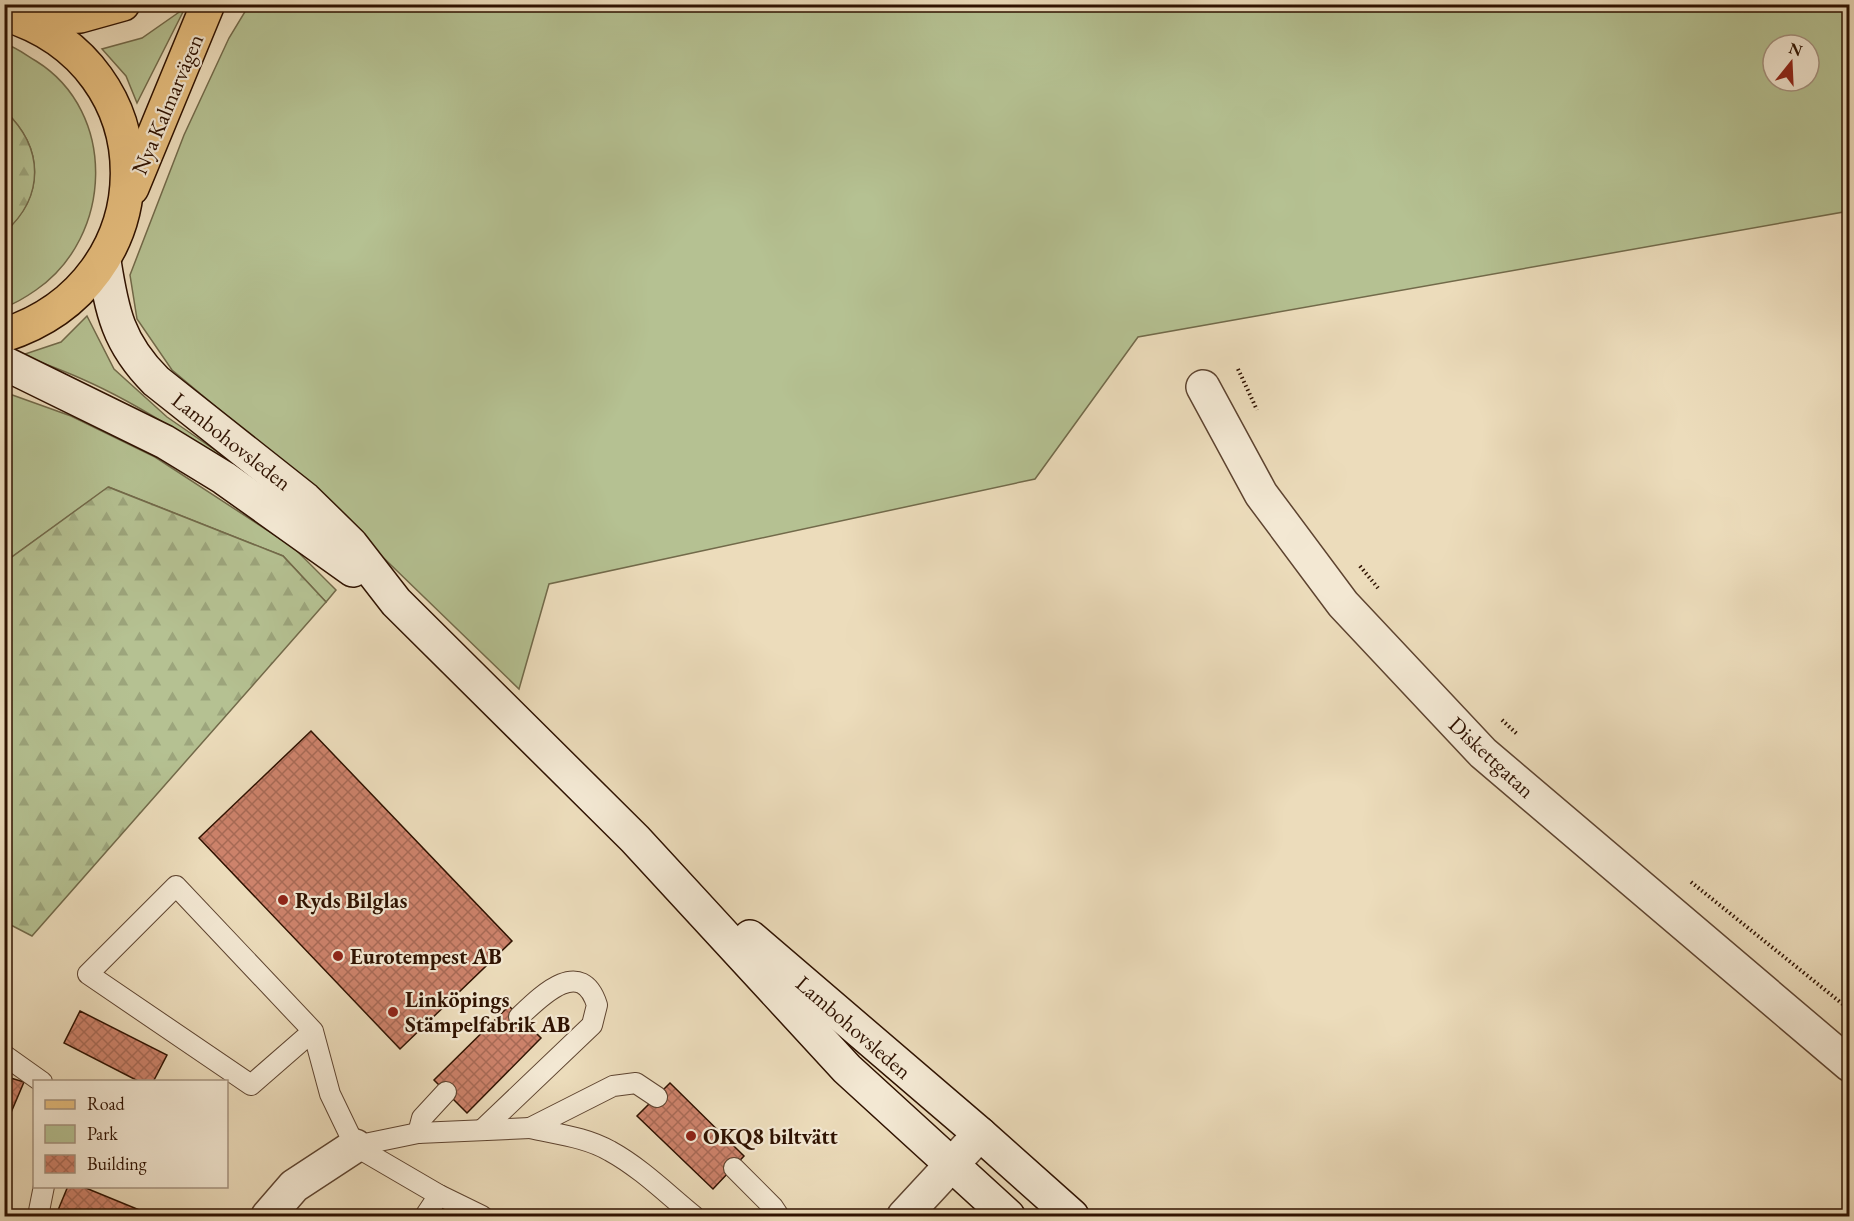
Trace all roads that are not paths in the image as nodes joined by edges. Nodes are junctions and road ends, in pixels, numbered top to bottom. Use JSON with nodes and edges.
{"nodes":[{"id":1,"x":123,"y":4,"type":"edge"},
{"id":2,"x":208,"y":4,"type":"edge"},
{"id":3,"x":14,"y":17,"type":"edge"},
{"id":4,"x":126,"y":203,"type":"junction"},
{"id":5,"x":104,"y":261,"type":"junction"},
{"id":6,"x":4,"y":335,"type":"edge"},
{"id":7,"x":4,"y":363,"type":"edge"},
{"id":8,"x":1203,"y":387,"type":"dead end"},
{"id":9,"x":396,"y":602,"type":"junction"},
{"id":10,"x":635,"y":839,"type":"junction"},
{"id":11,"x":519,"y":1017,"type":"dead end"},
{"id":12,"x":313,"y":1031,"type":"junction"},
{"id":13,"x":4,"y":1055,"type":"edge"},
{"id":14,"x":1850,"y":1065,"type":"edge"},
{"id":15,"x":39,"y":1080,"type":"edge"},
{"id":16,"x":446,"y":1092,"type":"dead end"},
{"id":17,"x":657,"y":1097,"type":"dead end"},
{"id":18,"x":530,"y":1128,"type":"junction"},
{"id":19,"x":483,"y":1129,"type":"junction"},
{"id":20,"x":418,"y":1133,"type":"junction"},
{"id":21,"x":980,"y":1134,"type":"junction"},
{"id":22,"x":355,"y":1146,"type":"junction"},
{"id":23,"x":951,"y":1165,"type":"junction"},
{"id":24,"x":734,"y":1168,"type":"dead end"},
{"id":25,"x":44,"y":1188,"type":"edge"},
{"id":26,"x":439,"y":1195,"type":"junction"},
{"id":27,"x":38,"y":1216,"type":"edge"},
{"id":28,"x":268,"y":1216,"type":"edge"},
{"id":29,"x":426,"y":1216,"type":"edge"},
{"id":30,"x":482,"y":1216,"type":"edge"},
{"id":31,"x":694,"y":1216,"type":"edge"},
{"id":32,"x":779,"y":1216,"type":"edge"},
{"id":33,"x":904,"y":1216,"type":"edge"},
{"id":34,"x":1008,"y":1216,"type":"edge"},
{"id":35,"x":1072,"y":1216,"type":"edge"}],
"edges":[{"from":1,"to":3,"type":"main road"},
{"from":2,"to":4,"type":"main road","name":"Nya Kalmarvägen"},
{"from":3,"to":4,"type":"main road"},
{"from":4,"to":5,"type":"main road"},
{"from":5,"to":6,"type":"main road"},
{"from":5,"to":9,"type":"main road","name":"Lambohovsleden"},
{"from":7,"to":9,"type":"main road","name":"Lambohovsleden"},
{"from":8,"to":14,"type":"main road","name":"Diskettgatan"},
{"from":9,"to":10,"type":"main road","name":"Lambohovsleden"},
{"from":10,"to":21,"type":"main road","name":"Lambohovsleden"},
{"from":10,"to":23,"type":"main road","name":"Lambohovsleden"},
{"from":11,"to":19,"type":"lane"},
{"from":12,"to":12,"type":"lane"},
{"from":12,"to":22,"type":"lane"},
{"from":13,"to":15,"type":"lane"},
{"from":16,"to":20,"type":"lane"},
{"from":17,"to":18,"type":"lane"},
{"from":18,"to":19,"type":"lane"},
{"from":18,"to":31,"type":"lane"},
{"from":19,"to":20,"type":"lane"},
{"from":20,"to":22,"type":"lane"},
{"from":21,"to":23,"type":"main road"},
{"from":21,"to":35,"type":"main road","name":"Lambohovsleden"},
{"from":22,"to":26,"type":"lane"},
{"from":22,"to":28,"type":"main road"},
{"from":23,"to":33,"type":"main road"},
{"from":23,"to":34,"type":"main road","name":"Lambohovsleden"},
{"from":24,"to":32,"type":"lane"},
{"from":25,"to":27,"type":"lane"},
{"from":26,"to":29,"type":"lane"},
{"from":26,"to":30,"type":"lane"}]}
